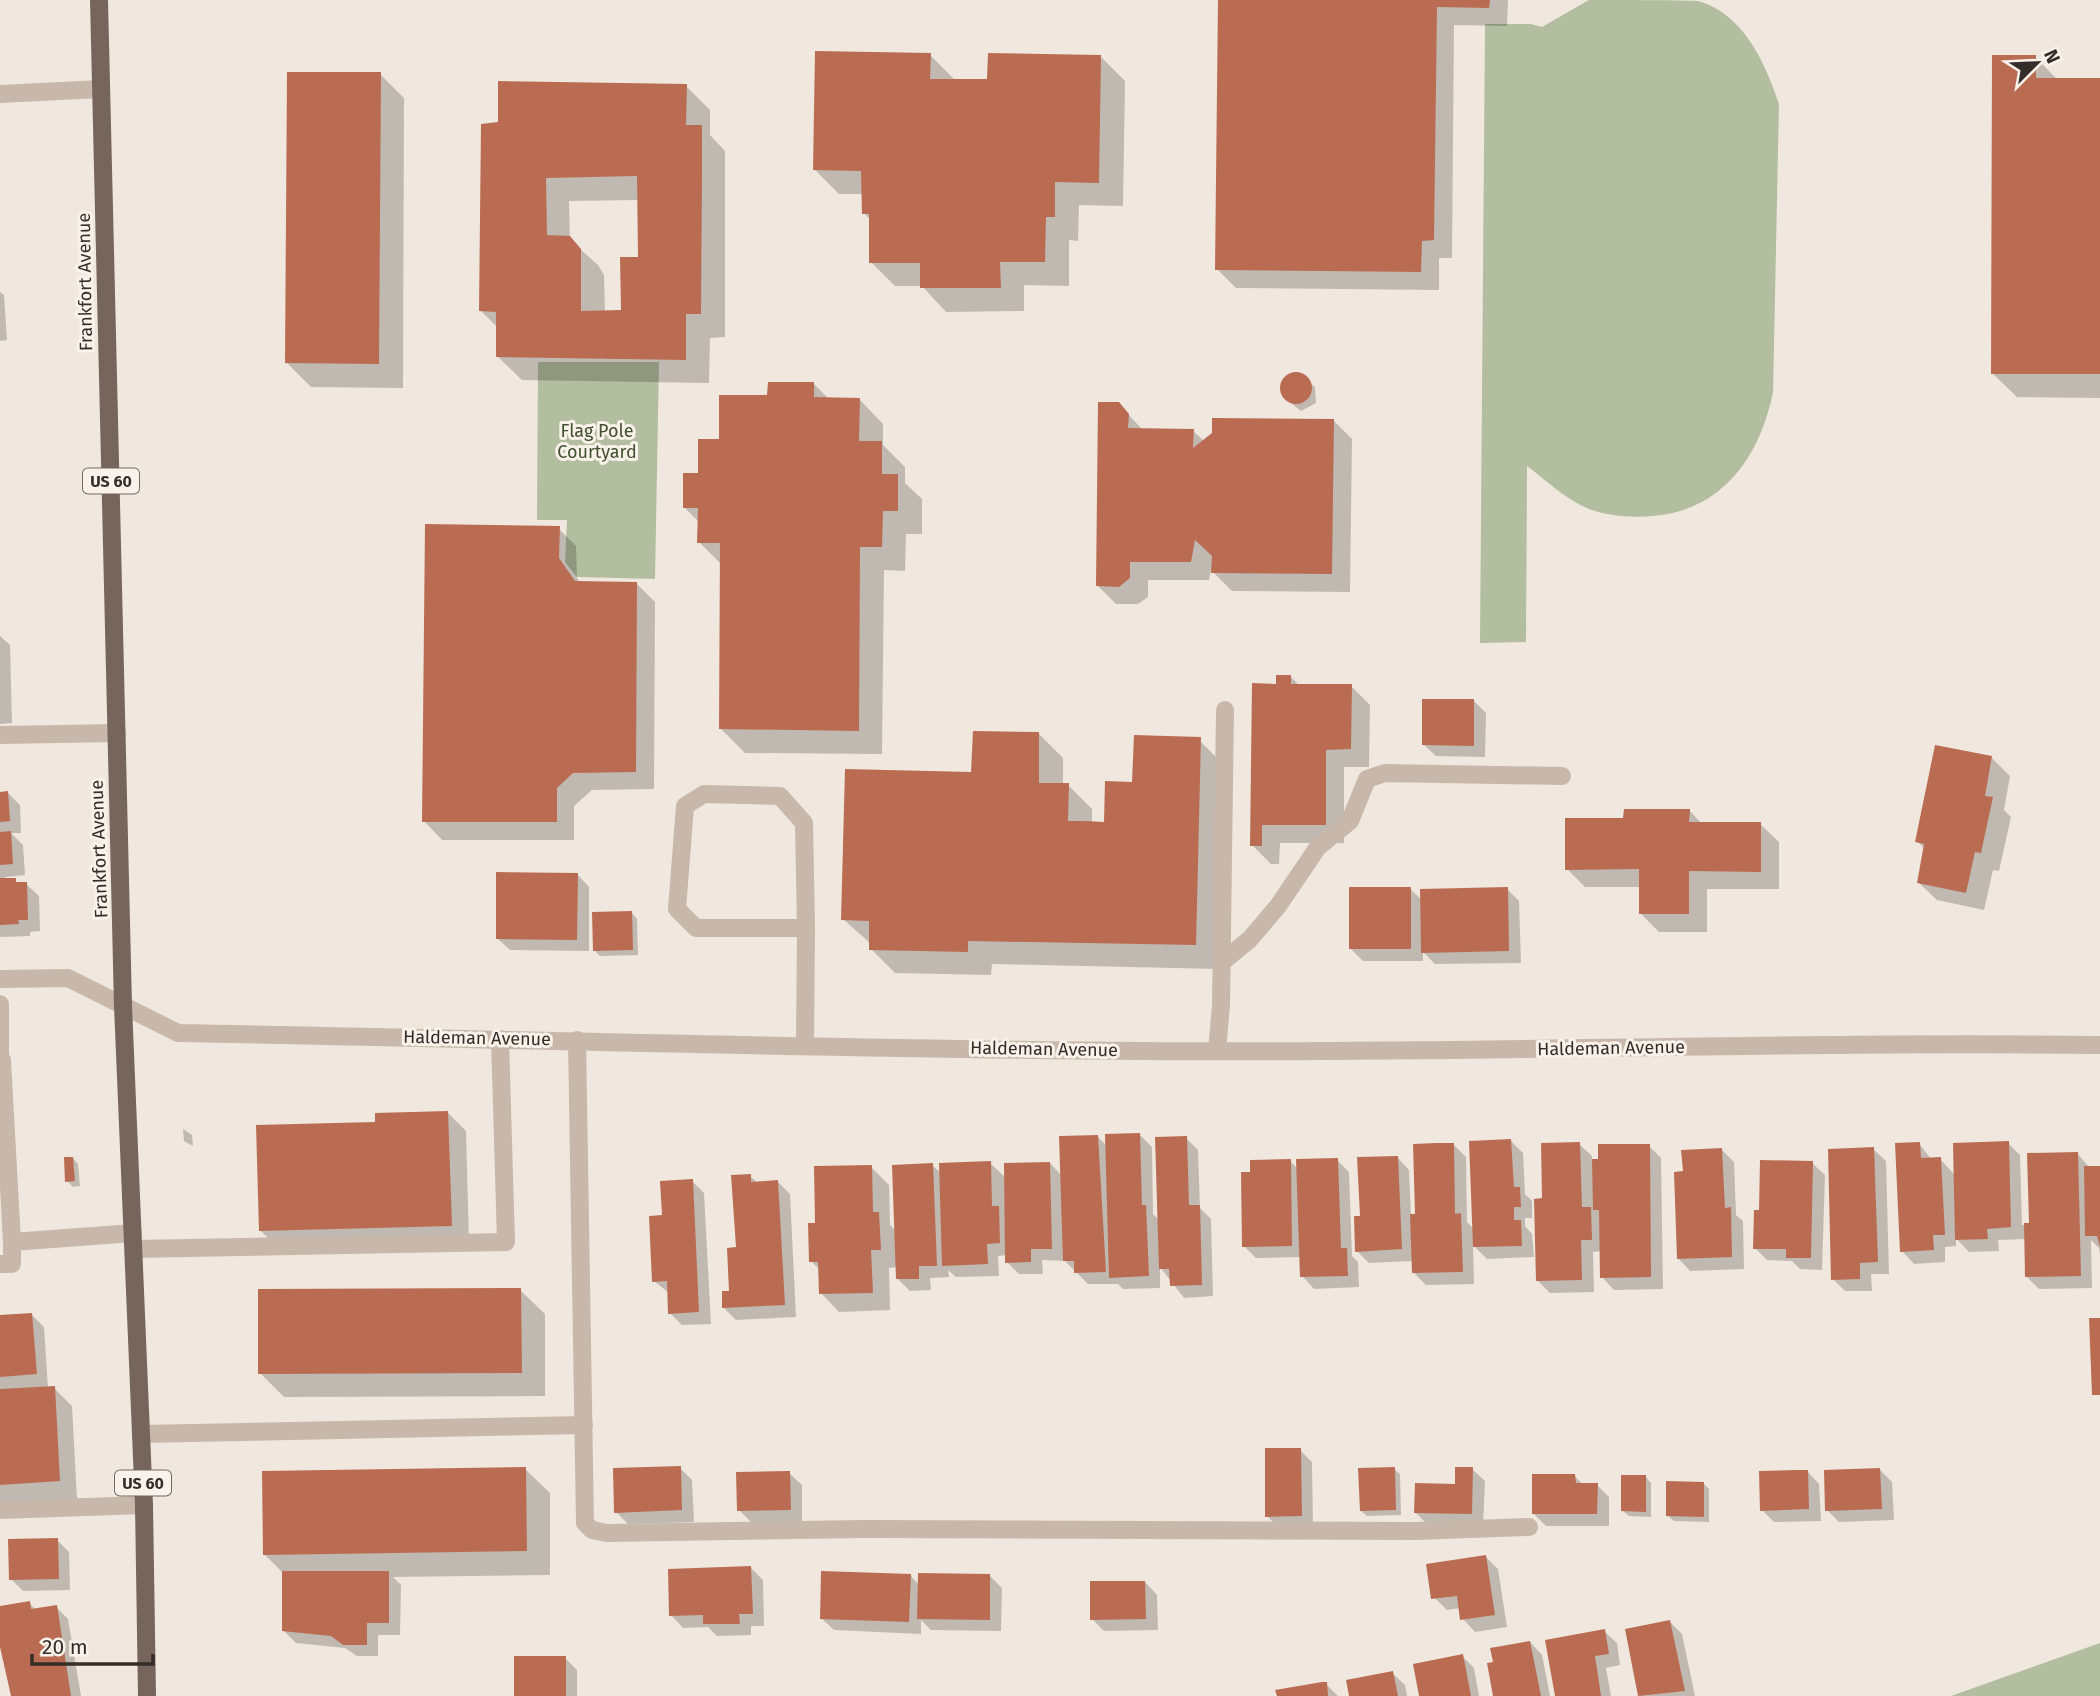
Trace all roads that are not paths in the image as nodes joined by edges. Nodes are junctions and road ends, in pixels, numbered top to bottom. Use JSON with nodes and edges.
{"nodes":[{"id":1,"x":99,"y":0,"type":"edge"},
{"id":2,"x":101,"y":89,"type":"junction"},
{"id":3,"x":0,"y":94,"type":"edge"},
{"id":4,"x":1225,"y":710,"type":"dead end"},
{"id":5,"x":117,"y":733,"type":"junction"},
{"id":6,"x":0,"y":735,"type":"edge"},
{"id":7,"x":1562,"y":776,"type":"dead end"},
{"id":8,"x":806,"y":928,"type":"junction"},
{"id":9,"x":1221,"y":963,"type":"junction"},
{"id":10,"x":0,"y":979,"type":"edge"},
{"id":11,"x":0,"y":1004,"type":"edge"},
{"id":12,"x":123,"y":1006,"type":"junction"},
{"id":13,"x":500,"y":1039,"type":"junction"},
{"id":14,"x":578,"y":1040,"type":"junction"},
{"id":15,"x":805,"y":1045,"type":"junction"},
{"id":16,"x":2100,"y":1045,"type":"edge"},
{"id":17,"x":1217,"y":1051,"type":"junction"},
{"id":18,"x":1,"y":1060,"type":"edge"},
{"id":19,"x":133,"y":1241,"type":"junction"},
{"id":20,"x":12,"y":1242,"type":"junction"},
{"id":21,"x":0,"y":1264,"type":"edge"},
{"id":22,"x":584,"y":1425,"type":"junction"},
{"id":23,"x":141,"y":1434,"type":"junction"},
{"id":24,"x":144,"y":1505,"type":"junction"},
{"id":25,"x":0,"y":1510,"type":"edge"},
{"id":26,"x":1529,"y":1527,"type":"dead end"},
{"id":27,"x":147,"y":1696,"type":"edge"}],
"edges":[{"from":1,"to":2,"type":"main road","name":"Frankfort Avenue","number":"US 60"},
{"from":2,"to":3,"type":"street"},
{"from":2,"to":5,"type":"main road","name":"Frankfort Avenue","number":"US 60"},
{"from":4,"to":9,"type":"street"},
{"from":5,"to":6,"type":"street"},
{"from":5,"to":12,"type":"main road","name":"Frankfort Avenue","number":"US 60"},
{"from":7,"to":9,"type":"street"},
{"from":8,"to":8,"type":"street"},
{"from":8,"to":15,"type":"street"},
{"from":9,"to":17,"type":"street"},
{"from":10,"to":12,"type":"street","name":"Haldeman Avenue"},
{"from":11,"to":18,"type":"street"},
{"from":12,"to":13,"type":"street","name":"Haldeman Avenue"},
{"from":12,"to":19,"type":"main road","name":"Frankfort Avenue","number":"US 60"},
{"from":13,"to":14,"type":"street","name":"Haldeman Avenue"},
{"from":13,"to":19,"type":"street"},
{"from":14,"to":15,"type":"street","name":"Haldeman Avenue"},
{"from":14,"to":22,"type":"street"},
{"from":15,"to":17,"type":"street","name":"Haldeman Avenue"},
{"from":16,"to":17,"type":"street","name":"Haldeman Avenue"},
{"from":18,"to":20,"type":"street"},
{"from":19,"to":20,"type":"street"},
{"from":19,"to":23,"type":"main road","name":"Frankfort Avenue","number":"US 60"},
{"from":20,"to":21,"type":"street"},
{"from":22,"to":23,"type":"street"},
{"from":22,"to":26,"type":"street"},
{"from":23,"to":24,"type":"main road","name":"Frankfort Avenue","number":"US 60"},
{"from":24,"to":25,"type":"street"},
{"from":24,"to":27,"type":"main road","name":"Frankfort Avenue","number":"US 60"}]}
